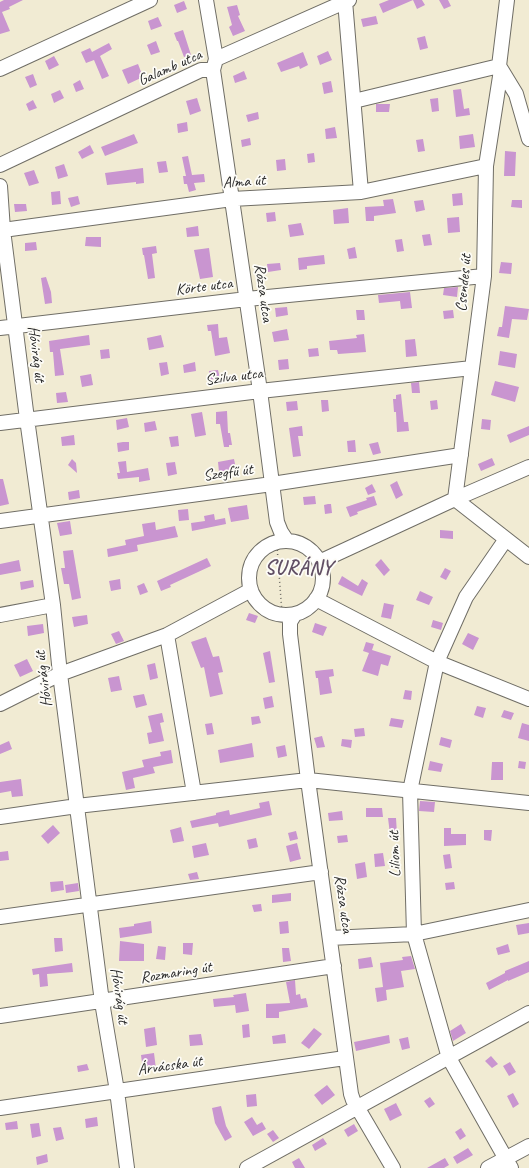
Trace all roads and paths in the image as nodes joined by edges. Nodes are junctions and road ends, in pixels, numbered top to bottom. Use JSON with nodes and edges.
{"nodes":[{"id":1,"x":150,"y":0,"type":"edge"},
{"id":2,"x":206,"y":0,"type":"edge"},
{"id":3,"x":507,"y":0,"type":"edge"},
{"id":4,"x":347,"y":1,"type":"edge"},
{"id":5,"x":215,"y":64,"type":"junction"},
{"id":6,"x":500,"y":68,"type":"junction"},
{"id":7,"x":0,"y":69,"type":"edge"},
{"id":8,"x":354,"y":101,"type":"junction"},
{"id":9,"x":529,"y":139,"type":"edge"},
{"id":10,"x":0,"y":165,"type":"edge"},
{"id":11,"x":486,"y":166,"type":"junction"},
{"id":12,"x":0,"y":186,"type":"edge"},
{"id":13,"x":361,"y":192,"type":"junction"},
{"id":14,"x":232,"y":200,"type":"junction"},
{"id":15,"x":3,"y":230,"type":"junction"},
{"id":16,"x":484,"y":276,"type":"junction"},
{"id":17,"x":247,"y":299,"type":"junction"},
{"id":18,"x":16,"y":326,"type":"junction"},
{"id":19,"x":0,"y":328,"type":"edge"},
{"id":20,"x":472,"y":368,"type":"junction"},
{"id":21,"x":260,"y":391,"type":"junction"},
{"id":22,"x":27,"y":419,"type":"junction"},
{"id":23,"x":0,"y":423,"type":"edge"},
{"id":24,"x":461,"y":455,"type":"junction"},
{"id":25,"x":529,"y":467,"type":"edge"},
{"id":26,"x":272,"y":484,"type":"junction"},
{"id":27,"x":455,"y":499,"type":"junction"},
{"id":28,"x":41,"y":516,"type":"junction"},
{"id":29,"x":0,"y":520,"type":"edge"},
{"id":30,"x":506,"y":539,"type":"junction"},
{"id":31,"x":278,"y":543,"type":"junction"},
{"id":32,"x":529,"y":557,"type":"edge"},
{"id":33,"x":319,"y":562,"type":"junction"},
{"id":34,"x":251,"y":590,"type":"junction"},
{"id":35,"x":316,"y":599,"type":"junction"},
{"id":36,"x":53,"y":606,"type":"junction"},
{"id":37,"x":284,"y":614,"type":"junction"},
{"id":38,"x":0,"y":615,"type":"edge"},
{"id":39,"x":167,"y":635,"type":"junction"},
{"id":40,"x":437,"y":662,"type":"junction"},
{"id":41,"x":60,"y":674,"type":"junction"},
{"id":42,"x":529,"y":699,"type":"edge"},
{"id":43,"x":0,"y":704,"type":"edge"},
{"id":44,"x":308,"y":780,"type":"junction"},
{"id":45,"x":410,"y":791,"type":"junction"},
{"id":46,"x":194,"y":793,"type":"junction"},
{"id":47,"x":529,"y":803,"type":"edge"},
{"id":48,"x":77,"y":806,"type":"junction"},
{"id":49,"x":0,"y":817,"type":"edge"},
{"id":50,"x":321,"y":872,"type":"junction"},
{"id":51,"x":90,"y":905,"type":"junction"},
{"id":52,"x":529,"y":910,"type":"edge"},
{"id":53,"x":0,"y":917,"type":"edge"},
{"id":54,"x":414,"y":934,"type":"junction"},
{"id":55,"x":330,"y":938,"type":"junction"},
{"id":56,"x":334,"y":966,"type":"junction"},
{"id":57,"x":102,"y":1002,"type":"junction"},
{"id":58,"x":529,"y":1013,"type":"edge"},
{"id":59,"x":0,"y":1016,"type":"edge"},
{"id":60,"x":346,"y":1058,"type":"junction"},
{"id":61,"x":449,"y":1058,"type":"junction"},
{"id":62,"x":117,"y":1091,"type":"junction"},
{"id":63,"x":357,"y":1107,"type":"junction"},
{"id":64,"x":0,"y":1108,"type":"edge"},
{"id":65,"x":529,"y":1146,"type":"edge"},
{"id":66,"x":508,"y":1163,"type":"edge"},
{"id":67,"x":266,"y":1164,"type":"edge"},
{"id":68,"x":127,"y":1168,"type":"edge"},
{"id":69,"x":247,"y":1168,"type":"edge"},
{"id":70,"x":393,"y":1168,"type":"edge"},
{"id":71,"x":488,"y":1168,"type":"edge"}],
"edges":[{"from":1,"to":7,"type":"street"},
{"from":2,"to":5,"type":"street","name":"Rózsa utca"},
{"from":3,"to":6,"type":"street","name":"Csendes út"},
{"from":4,"to":5,"type":"street","name":"Galamb utca"},
{"from":4,"to":8,"type":"street"},
{"from":5,"to":10,"type":"street","name":"Galamb utca"},
{"from":5,"to":14,"type":"street","name":"Rózsa utca"},
{"from":6,"to":8,"type":"street"},
{"from":6,"to":9,"type":"street"},
{"from":6,"to":11,"type":"street","name":"Csendes út"},
{"from":8,"to":13,"type":"street"},
{"from":11,"to":13,"type":"street","name":"Alma út"},
{"from":11,"to":16,"type":"street","name":"Csendes út"},
{"from":12,"to":15,"type":"street","name":"Hóvirág út"},
{"from":13,"to":14,"type":"street","name":"Alma út"},
{"from":14,"to":15,"type":"street","name":"Alma út"},
{"from":14,"to":17,"type":"street","name":"Rózsa utca"},
{"from":15,"to":18,"type":"street","name":"Hóvirág út"},
{"from":16,"to":17,"type":"street","name":"Körte utca"},
{"from":16,"to":20,"type":"street","name":"Csendes út"},
{"from":17,"to":18,"type":"street","name":"Körte utca"},
{"from":17,"to":21,"type":"street","name":"Rózsa utca"},
{"from":18,"to":19,"type":"street","name":"Körte utca"},
{"from":18,"to":22,"type":"street","name":"Hóvirág út"},
{"from":20,"to":21,"type":"street","name":"Szilva utca"},
{"from":20,"to":24,"type":"street","name":"Csendes út"},
{"from":21,"to":22,"type":"street","name":"Szilva utca"},
{"from":21,"to":26,"type":"street","name":"Rózsa utca"},
{"from":22,"to":23,"type":"street","name":"Szilva utca"},
{"from":22,"to":28,"type":"street","name":"Hóvirág út"},
{"from":24,"to":26,"type":"street","name":"Szegfű út"},
{"from":24,"to":27,"type":"street","name":"Csendes út"},
{"from":25,"to":27,"type":"street"},
{"from":26,"to":28,"type":"street","name":"Szegfű út"},
{"from":26,"to":31,"type":"street","name":"Rózsa utca"},
{"from":27,"to":30,"type":"street"},
{"from":27,"to":33,"type":"street"},
{"from":28,"to":29,"type":"street","name":"Szegfű út"},
{"from":28,"to":36,"type":"street","name":"Hóvirág út"},
{"from":30,"to":32,"type":"street"},
{"from":30,"to":40,"type":"street","name":"Liliom út"},
{"from":31,"to":33,"type":"street"},
{"from":31,"to":34,"type":"street"},
{"from":31,"to":37,"type":"path"},
{"from":33,"to":35,"type":"street"},
{"from":34,"to":37,"type":"street"},
{"from":34,"to":39,"type":"street"},
{"from":35,"to":37,"type":"street"},
{"from":35,"to":40,"type":"street"},
{"from":36,"to":38,"type":"street"},
{"from":36,"to":41,"type":"street","name":"Hóvirág út"},
{"from":37,"to":44,"type":"street","name":"Rózsa utca"},
{"from":39,"to":41,"type":"street"},
{"from":39,"to":46,"type":"street"},
{"from":40,"to":42,"type":"street"},
{"from":40,"to":45,"type":"street","name":"Liliom út"},
{"from":41,"to":43,"type":"street"},
{"from":41,"to":48,"type":"street","name":"Hóvirág út"},
{"from":44,"to":45,"type":"street"},
{"from":44,"to":46,"type":"street"},
{"from":44,"to":50,"type":"street","name":"Rózsa utca"},
{"from":45,"to":47,"type":"street"},
{"from":45,"to":54,"type":"street","name":"Liliom út"},
{"from":46,"to":48,"type":"street"},
{"from":48,"to":49,"type":"street"},
{"from":48,"to":51,"type":"street","name":"Hóvirág út"},
{"from":50,"to":51,"type":"street"},
{"from":50,"to":55,"type":"street","name":"Rózsa utca"},
{"from":51,"to":53,"type":"street"},
{"from":51,"to":57,"type":"street","name":"Hóvirág út"},
{"from":52,"to":54,"type":"street"},
{"from":54,"to":55,"type":"street"},
{"from":54,"to":61,"type":"street","name":"Liliom út"},
{"from":55,"to":56,"type":"street","name":"Rózsa utca"},
{"from":56,"to":57,"type":"street","name":"Rozmaring út"},
{"from":56,"to":60,"type":"street","name":"Rózsa utca"},
{"from":57,"to":59,"type":"street","name":"Rozmaring út"},
{"from":57,"to":62,"type":"street","name":"Hóvirág út"},
{"from":58,"to":61,"type":"street"},
{"from":60,"to":62,"type":"street","name":"Árvácska út"},
{"from":60,"to":63,"type":"street","name":"Rózsa utca"},
{"from":61,"to":63,"type":"street"},
{"from":61,"to":66,"type":"street","name":"Liliom út"},
{"from":62,"to":64,"type":"street","name":"Árvácska út"},
{"from":62,"to":68,"type":"street","name":"Hóvirág út"},
{"from":63,"to":67,"type":"street"},
{"from":63,"to":70,"type":"street","name":"Rózsa utca"},
{"from":65,"to":66,"type":"street"},
{"from":66,"to":71,"type":"street"},
{"from":67,"to":69,"type":"street"}]}
